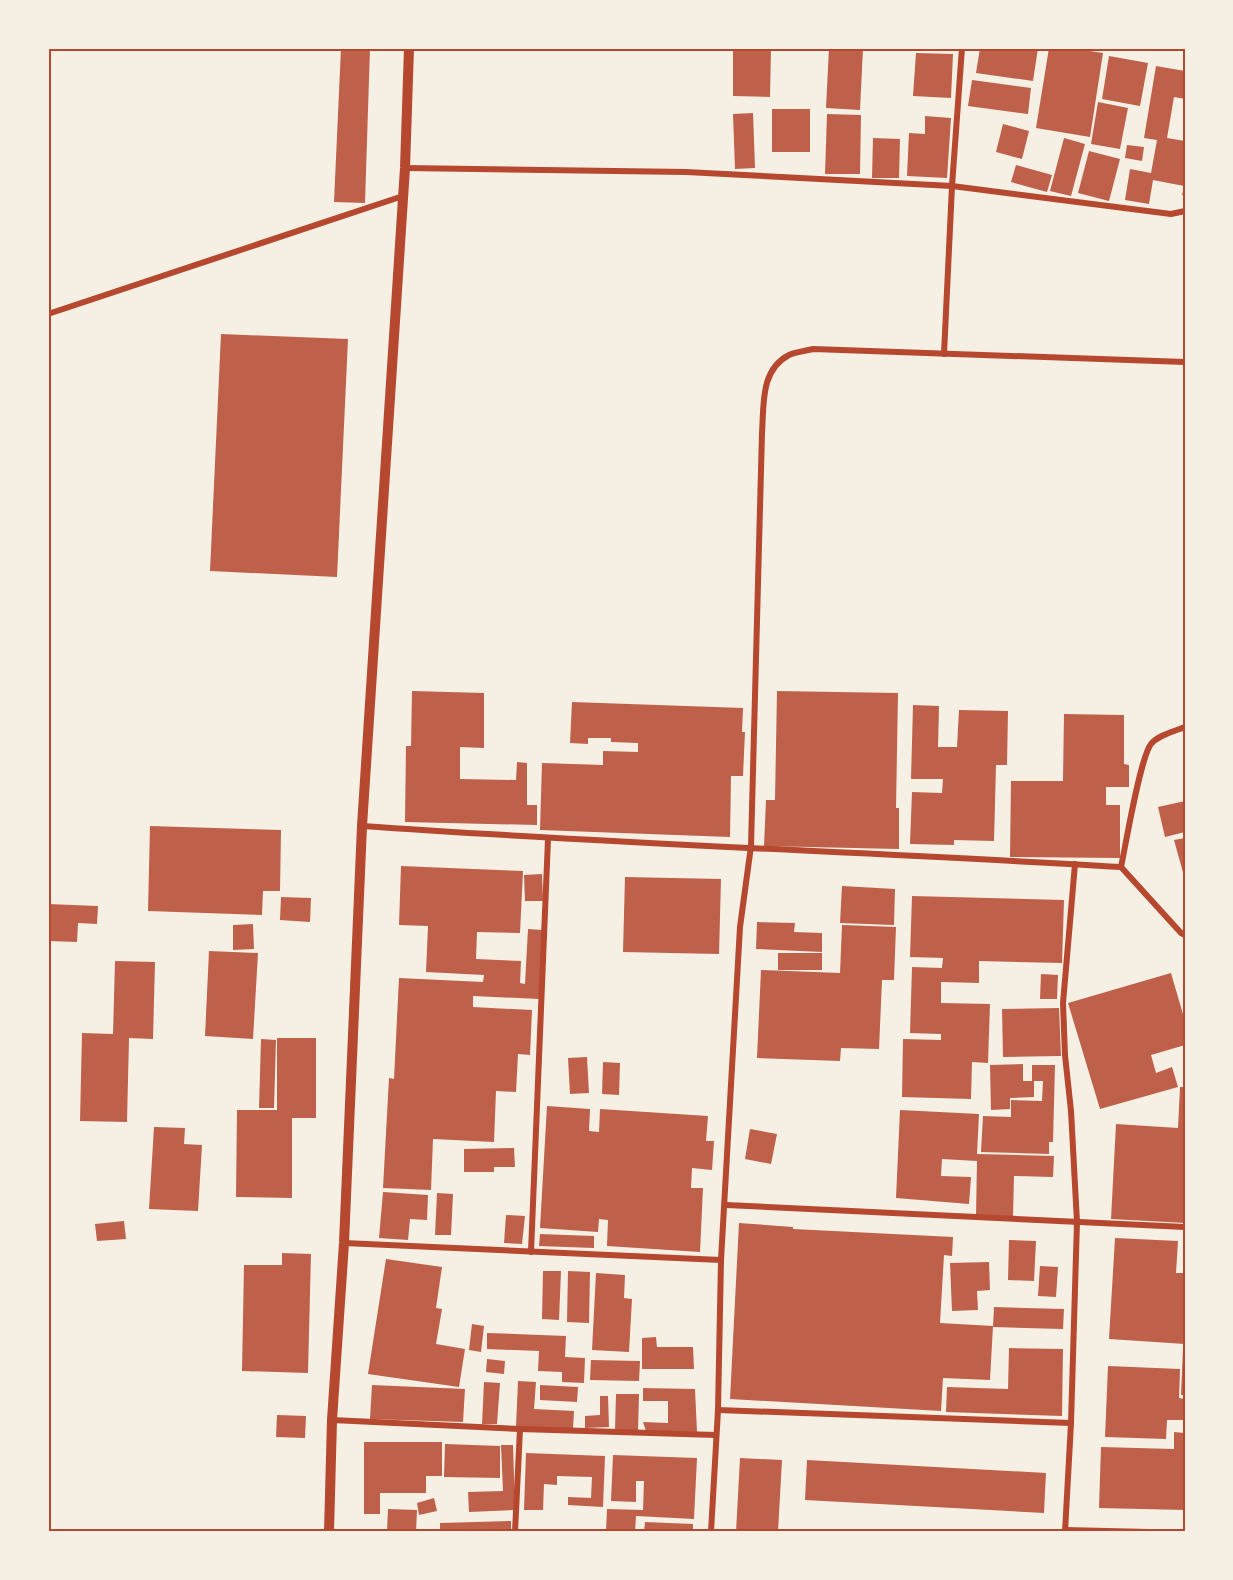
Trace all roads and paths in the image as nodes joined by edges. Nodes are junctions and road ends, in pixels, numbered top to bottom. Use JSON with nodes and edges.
{"nodes":[{"id":1,"x":409,"y":48,"type":"edge"},
{"id":2,"x":962,"y":48,"type":"edge"},
{"id":3,"x":405,"y":168,"type":"junction"},
{"id":4,"x":952,"y":186,"type":"junction"},
{"id":5,"x":403,"y":196,"type":"junction"},
{"id":6,"x":1185,"y":211,"type":"edge"},
{"id":7,"x":48,"y":314,"type":"edge"},
{"id":8,"x":944,"y":354,"type":"junction"},
{"id":9,"x":1185,"y":362,"type":"edge"},
{"id":10,"x":1185,"y":728,"type":"edge"},
{"id":11,"x":362,"y":826,"type":"junction"},
{"id":12,"x":548,"y":839,"type":"junction"},
{"id":13,"x":751,"y":846,"type":"junction"},
{"id":14,"x":1075,"y":864,"type":"junction"},
{"id":15,"x":1121,"y":867,"type":"junction"},
{"id":16,"x":1185,"y":935,"type":"edge"},
{"id":17,"x":726,"y":1205,"type":"junction"},
{"id":18,"x":1077,"y":1222,"type":"junction"},
{"id":19,"x":1185,"y":1227,"type":"edge"},
{"id":20,"x":344,"y":1243,"type":"junction"},
{"id":21,"x":531,"y":1252,"type":"junction"},
{"id":22,"x":721,"y":1260,"type":"junction"},
{"id":23,"x":718,"y":1410,"type":"junction"},
{"id":24,"x":332,"y":1420,"type":"junction"},
{"id":25,"x":1071,"y":1424,"type":"junction"},
{"id":26,"x":520,"y":1430,"type":"junction"},
{"id":27,"x":716,"y":1435,"type":"junction"},
{"id":28,"x":1065,"y":1531,"type":"edge"},
{"id":29,"x":329,"y":1532,"type":"edge"},
{"id":30,"x":515,"y":1532,"type":"edge"},
{"id":31,"x":711,"y":1532,"type":"edge"},
{"id":32,"x":1149,"y":1532,"type":"edge"}],
"edges":[{"from":1,"to":3,"type":"street"},
{"from":2,"to":4,"type":"street"},
{"from":3,"to":4,"type":"street"},
{"from":3,"to":5,"type":"street"},
{"from":4,"to":6,"type":"street"},
{"from":4,"to":8,"type":"street"},
{"from":5,"to":7,"type":"street"},
{"from":5,"to":11,"type":"street"},
{"from":8,"to":9,"type":"street"},
{"from":8,"to":13,"type":"street"},
{"from":10,"to":15,"type":"street"},
{"from":11,"to":12,"type":"street"},
{"from":11,"to":20,"type":"street"},
{"from":12,"to":13,"type":"street"},
{"from":12,"to":21,"type":"street"},
{"from":13,"to":14,"type":"street"},
{"from":13,"to":17,"type":"street"},
{"from":14,"to":15,"type":"street"},
{"from":14,"to":18,"type":"street"},
{"from":15,"to":16,"type":"street"},
{"from":17,"to":18,"type":"street"},
{"from":17,"to":22,"type":"street"},
{"from":18,"to":19,"type":"street"},
{"from":18,"to":25,"type":"street"},
{"from":20,"to":21,"type":"street"},
{"from":20,"to":24,"type":"street"},
{"from":21,"to":22,"type":"street"},
{"from":22,"to":23,"type":"street"},
{"from":23,"to":25,"type":"street"},
{"from":23,"to":27,"type":"street"},
{"from":24,"to":26,"type":"street"},
{"from":24,"to":29,"type":"street"},
{"from":25,"to":28,"type":"street"},
{"from":26,"to":27,"type":"street"},
{"from":26,"to":30,"type":"street"},
{"from":27,"to":31,"type":"street"},
{"from":28,"to":32,"type":"street"}]}
